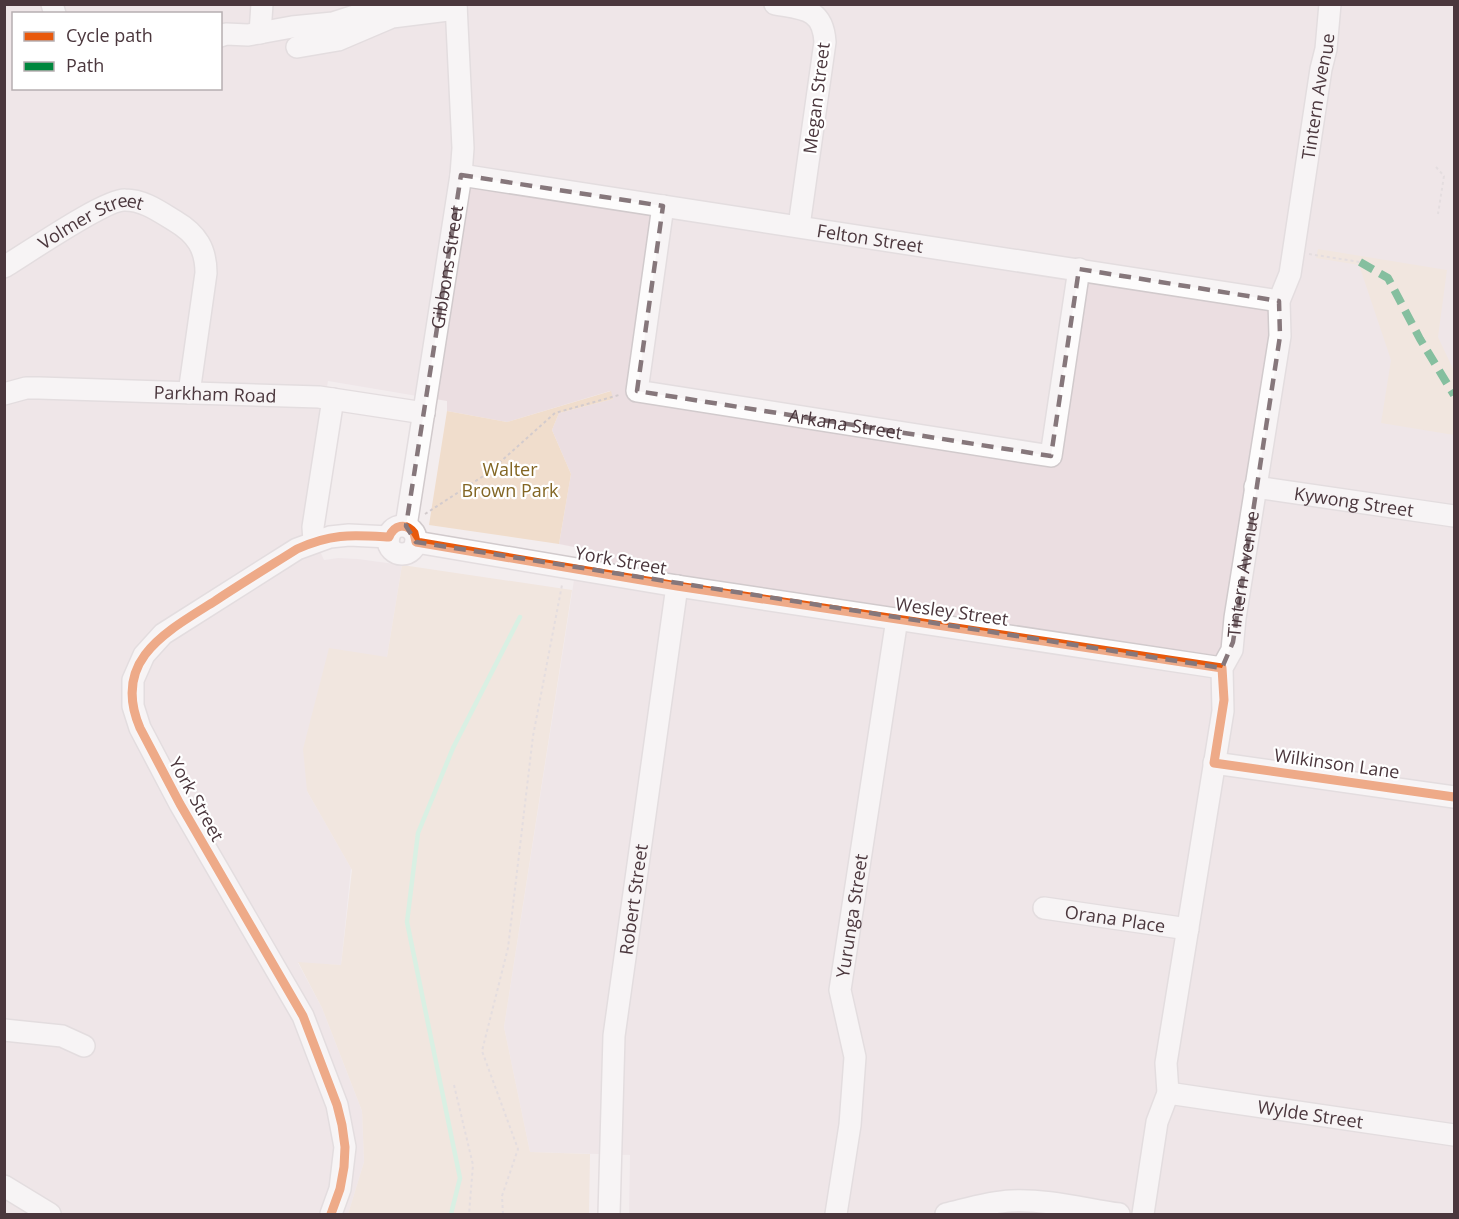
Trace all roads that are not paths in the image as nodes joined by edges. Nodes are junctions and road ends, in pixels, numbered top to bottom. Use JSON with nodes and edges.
{"nodes":[{"id":1,"x":262,"y":4,"type":"edge"},
{"id":2,"x":392,"y":4,"type":"edge"},
{"id":3,"x":775,"y":4,"type":"edge"},
{"id":4,"x":1330,"y":4,"type":"edge"},
{"id":5,"x":456,"y":7,"type":"edge"},
{"id":6,"x":260,"y":33,"type":"junction"},
{"id":7,"x":222,"y":35,"type":"edge"},
{"id":8,"x":297,"y":47,"type":"dead end"},
{"id":9,"x":461,"y":175,"type":"junction"},
{"id":10,"x":663,"y":206,"type":"junction"},
{"id":11,"x":799,"y":226,"type":"junction"},
{"id":12,"x":4,"y":267,"type":"edge"},
{"id":13,"x":1079,"y":269,"type":"junction"},
{"id":14,"x":1280,"y":301,"type":"junction"},
{"id":15,"x":189,"y":393,"type":"junction"},
{"id":16,"x":4,"y":394,"type":"edge"},
{"id":17,"x":333,"y":399,"type":"junction"},
{"id":18,"x":424,"y":413,"type":"junction"},
{"id":19,"x":1255,"y":487,"type":"junction"},
{"id":20,"x":1455,"y":516,"type":"edge"},
{"id":21,"x":405,"y":530,"type":"junction"},
{"id":22,"x":314,"y":541,"type":"junction"},
{"id":23,"x":677,"y":586,"type":"junction"},
{"id":24,"x":897,"y":619,"type":"junction"},
{"id":25,"x":1222,"y":668,"type":"junction"},
{"id":26,"x":1214,"y":763,"type":"junction"},
{"id":27,"x":1455,"y":797,"type":"edge"},
{"id":28,"x":1044,"y":908,"type":"dead end"},
{"id":29,"x":1188,"y":929,"type":"junction"},
{"id":30,"x":4,"y":1030,"type":"edge"},
{"id":31,"x":84,"y":1046,"type":"dead end"},
{"id":32,"x":1168,"y":1093,"type":"junction"},
{"id":33,"x":1455,"y":1135,"type":"edge"},
{"id":34,"x":4,"y":1186,"type":"edge"},
{"id":35,"x":1042,"y":1208,"type":"edge"},
{"id":36,"x":50,"y":1215,"type":"edge"},
{"id":37,"x":331,"y":1215,"type":"edge"},
{"id":38,"x":609,"y":1215,"type":"edge"},
{"id":39,"x":836,"y":1215,"type":"edge"},
{"id":40,"x":946,"y":1215,"type":"edge"},
{"id":41,"x":1119,"y":1215,"type":"edge"},
{"id":42,"x":1143,"y":1215,"type":"edge"}],
"edges":[{"from":1,"to":6,"type":"street"},
{"from":2,"to":6,"type":"street"},
{"from":3,"to":11,"type":"street","name":"Megan Street"},
{"from":4,"to":14,"type":"street","name":"Tintern Avenue"},
{"from":5,"to":8,"type":"street"},
{"from":5,"to":9,"type":"street","name":"Gibbons Street"},
{"from":6,"to":7,"type":"street"},
{"from":9,"to":10,"type":"street","name":"Felton Street"},
{"from":9,"to":18,"type":"street","name":"Gibbons Street"},
{"from":10,"to":11,"type":"street","name":"Felton Street"},
{"from":10,"to":13,"type":"street","name":"Arkana Street"},
{"from":11,"to":13,"type":"street","name":"Felton Street"},
{"from":12,"to":15,"type":"street","name":"Volmer Street"},
{"from":13,"to":14,"type":"street","name":"Felton Street"},
{"from":14,"to":19,"type":"street","name":"Tintern Avenue"},
{"from":15,"to":16,"type":"street","name":"Parkham Road"},
{"from":15,"to":17,"type":"street","name":"Parkham Road"},
{"from":17,"to":18,"type":"street","name":"Parkham Road"},
{"from":17,"to":22,"type":"street"},
{"from":18,"to":21,"type":"street","name":"Gibbons Street"},
{"from":19,"to":20,"type":"street","name":"Kywong Street"},
{"from":19,"to":25,"type":"street","name":"Tintern Avenue"},
{"from":21,"to":22,"type":"street","name":"York Street"},
{"from":21,"to":23,"type":"street","name":"York Street"},
{"from":22,"to":37,"type":"street","name":"York Street"},
{"from":23,"to":24,"type":"street","name":"Wesley Street"},
{"from":23,"to":38,"type":"street","name":"Robert Street"},
{"from":24,"to":25,"type":"street","name":"Wesley Street"},
{"from":24,"to":39,"type":"street","name":"Yurunga Street"},
{"from":25,"to":26,"type":"street","name":"Tintern Avenue"},
{"from":26,"to":27,"type":"street","name":"Wilkinson Lane"},
{"from":26,"to":29,"type":"street","name":"Tintern Avenue"},
{"from":28,"to":29,"type":"street","name":"Orana Place"},
{"from":29,"to":32,"type":"street","name":"Tintern Avenue"},
{"from":30,"to":31,"type":"street"},
{"from":32,"to":33,"type":"street","name":"Wylde Street"},
{"from":32,"to":42,"type":"street","name":"Tintern Avenue"},
{"from":34,"to":36,"type":"street"},
{"from":35,"to":40,"type":"street"},
{"from":35,"to":41,"type":"street"}]}
